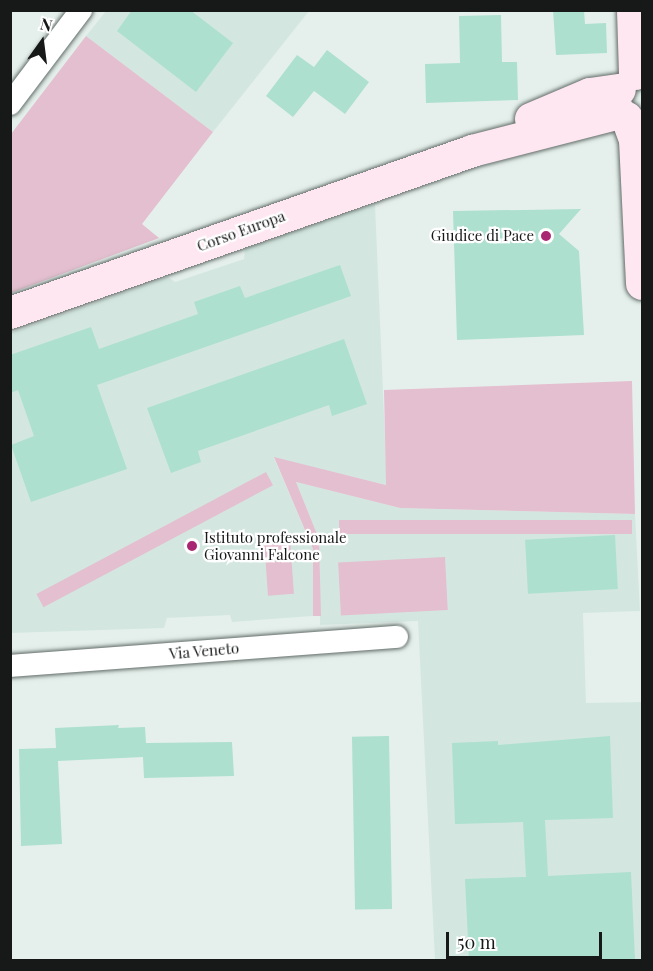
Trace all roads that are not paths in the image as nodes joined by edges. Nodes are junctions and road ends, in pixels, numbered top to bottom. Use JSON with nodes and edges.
{"nodes":[{"id":1,"x":81,"y":10,"type":"edge"},
{"id":2,"x":633,"y":10,"type":"edge"},
{"id":3,"x":632,"y":94,"type":"edge"},
{"id":4,"x":10,"y":104,"type":"edge"},
{"id":5,"x":642,"y":285,"type":"edge"},
{"id":6,"x":10,"y":313,"type":"edge"},
{"id":7,"x":397,"y":637,"type":"dead end"},
{"id":8,"x":10,"y":666,"type":"edge"}],
"edges":[{"from":1,"to":4,"type":"street"},
{"from":2,"to":3,"type":"street"},
{"from":3,"to":5,"type":"street"},
{"from":3,"to":6,"type":"street","name":"Corso Europa"},
{"from":7,"to":8,"type":"street","name":"Via Veneto"}]}
